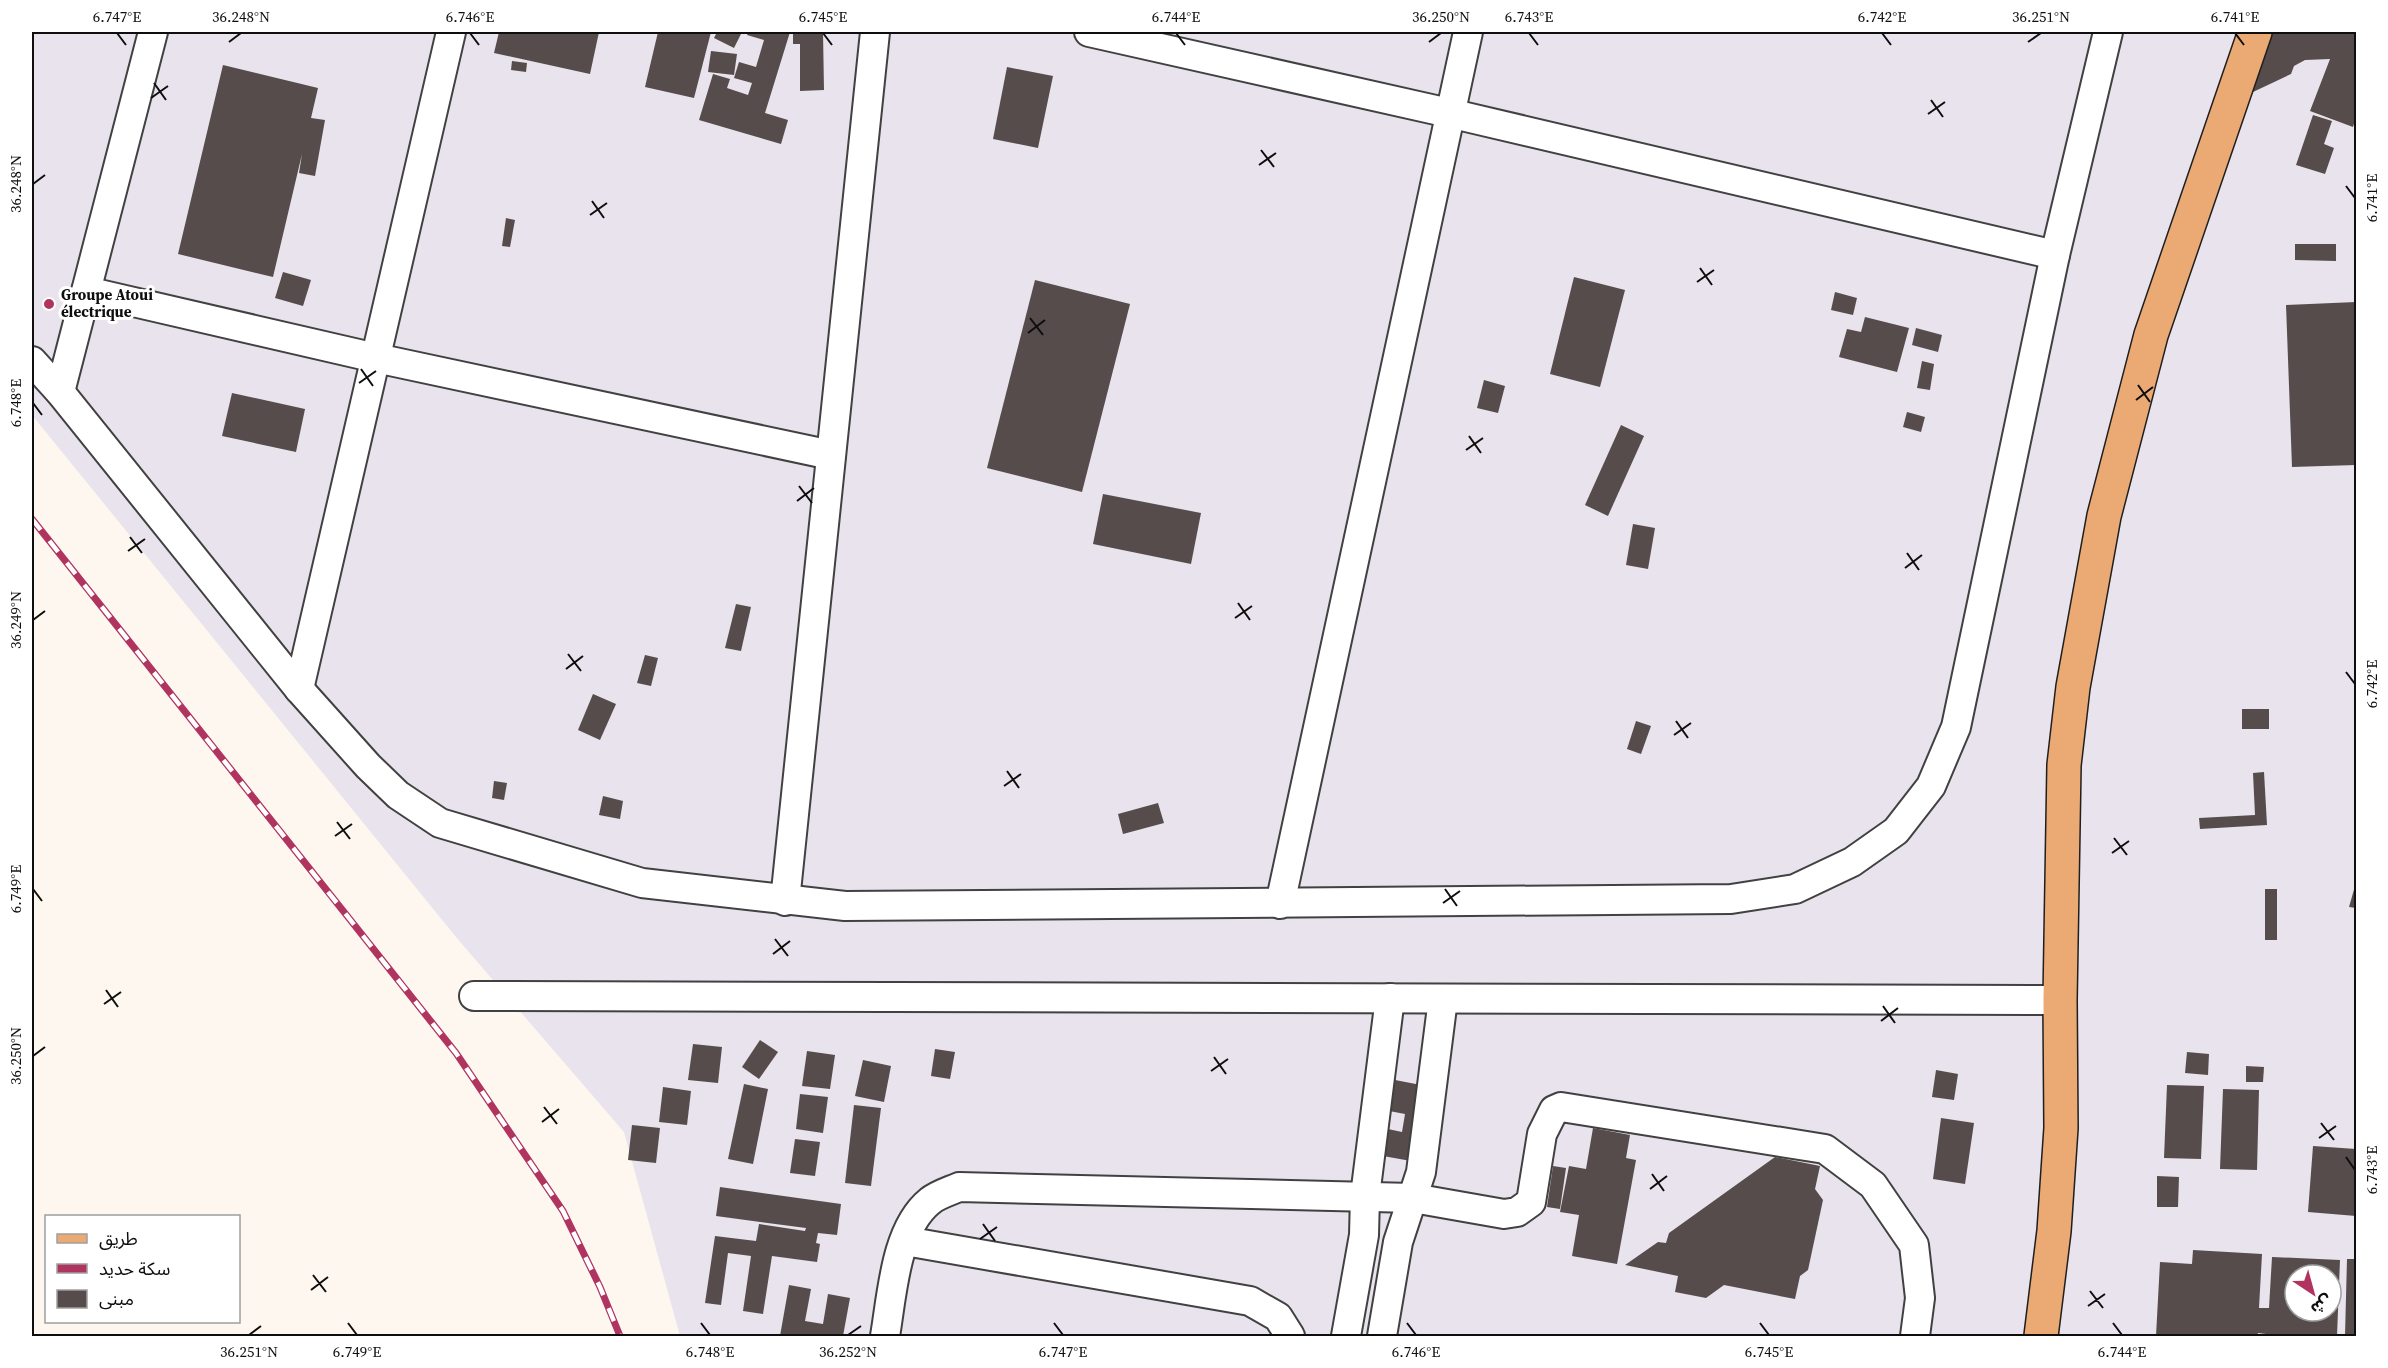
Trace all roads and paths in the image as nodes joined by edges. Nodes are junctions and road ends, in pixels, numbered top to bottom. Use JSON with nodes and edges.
{"nodes":[{"id":1,"x":153,"y":32,"type":"edge"},
{"id":2,"x":452,"y":32,"type":"edge"},
{"id":3,"x":874,"y":32,"type":"edge"},
{"id":4,"x":1089,"y":32,"type":"edge"},
{"id":5,"x":1468,"y":32,"type":"edge"},
{"id":6,"x":2108,"y":32,"type":"edge"},
{"id":7,"x":2255,"y":32,"type":"edge"},
{"id":8,"x":1449,"y":112,"type":"junction"},
{"id":9,"x":2055,"y":255,"type":"junction"},
{"id":10,"x":86,"y":291,"type":"junction"},
{"id":11,"x":376,"y":358,"type":"junction"},
{"id":12,"x":32,"y":361,"type":"edge"},
{"id":13,"x":60,"y":392,"type":"junction"},
{"id":14,"x":831,"y":455,"type":"junction"},
{"id":15,"x":299,"y":688,"type":"junction"},
{"id":16,"x":785,"y":901,"type":"junction"},
{"id":17,"x":1280,"y":904,"type":"junction"},
{"id":18,"x":474,"y":996,"type":"dead end"},
{"id":19,"x":1390,"y":998,"type":"junction"},
{"id":20,"x":1443,"y":999,"type":"junction"},
{"id":21,"x":2060,"y":1000,"type":"junction"},
{"id":22,"x":1365,"y":1196,"type":"junction"},
{"id":23,"x":1413,"y":1198,"type":"junction"},
{"id":24,"x":905,"y":1241,"type":"junction"},
{"id":25,"x":885,"y":1336,"type":"edge"},
{"id":26,"x":1290,"y":1336,"type":"edge"},
{"id":27,"x":1346,"y":1336,"type":"edge"},
{"id":28,"x":1382,"y":1336,"type":"edge"},
{"id":29,"x":1916,"y":1336,"type":"edge"},
{"id":30,"x":2041,"y":1336,"type":"edge"}],
"edges":[{"from":1,"to":10,"type":"street"},
{"from":2,"to":11,"type":"street"},
{"from":3,"to":14,"type":"street"},
{"from":4,"to":8,"type":"street"},
{"from":5,"to":8,"type":"street"},
{"from":6,"to":9,"type":"street"},
{"from":7,"to":21,"type":"main road"},
{"from":8,"to":9,"type":"street"},
{"from":8,"to":17,"type":"street"},
{"from":9,"to":17,"type":"street"},
{"from":10,"to":11,"type":"street"},
{"from":10,"to":13,"type":"street"},
{"from":11,"to":14,"type":"street"},
{"from":11,"to":15,"type":"street"},
{"from":12,"to":13,"type":"street"},
{"from":13,"to":15,"type":"street"},
{"from":14,"to":16,"type":"street"},
{"from":15,"to":16,"type":"street"},
{"from":16,"to":17,"type":"street"},
{"from":18,"to":19,"type":"street"},
{"from":19,"to":20,"type":"street"},
{"from":19,"to":22,"type":"street"},
{"from":20,"to":21,"type":"street"},
{"from":20,"to":23,"type":"street"},
{"from":21,"to":30,"type":"main road"},
{"from":22,"to":23,"type":"street"},
{"from":22,"to":24,"type":"street"},
{"from":22,"to":27,"type":"street"},
{"from":23,"to":28,"type":"street"},
{"from":23,"to":29,"type":"street"},
{"from":24,"to":25,"type":"street"},
{"from":24,"to":26,"type":"street"}]}
